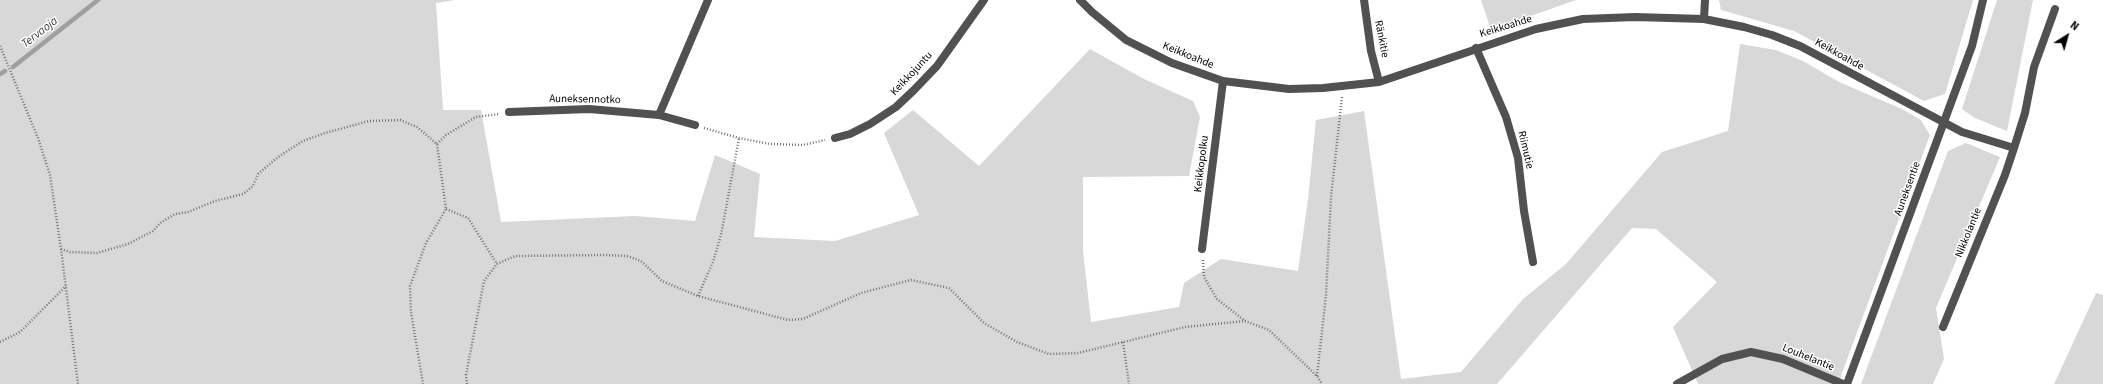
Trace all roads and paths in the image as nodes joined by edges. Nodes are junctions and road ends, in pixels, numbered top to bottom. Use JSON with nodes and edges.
{"nodes":[{"id":1,"x":708,"y":0,"type":"edge"},
{"id":2,"x":984,"y":0,"type":"edge"},
{"id":3,"x":1080,"y":0,"type":"edge"},
{"id":4,"x":1364,"y":0,"type":"edge"},
{"id":5,"x":1705,"y":0,"type":"edge"},
{"id":6,"x":1983,"y":0,"type":"edge"},
{"id":7,"x":2055,"y":10,"type":"dead end"},
{"id":8,"x":1704,"y":20,"type":"junction"},
{"id":9,"x":0,"y":46,"type":"edge"},
{"id":10,"x":1476,"y":48,"type":"junction"},
{"id":11,"x":1223,"y":81,"type":"junction"},
{"id":12,"x":1379,"y":82,"type":"junction"},
{"id":13,"x":1343,"y":86,"type":"junction"},
{"id":14,"x":509,"y":112,"type":"joint"},
{"id":15,"x":659,"y":114,"type":"junction"},
{"id":16,"x":1944,"y":123,"type":"junction"},
{"id":17,"x":695,"y":125,"type":"joint"},
{"id":18,"x":739,"y":138,"type":"junction"},
{"id":19,"x":835,"y":138,"type":"joint"},
{"id":20,"x":437,"y":144,"type":"junction"},
{"id":21,"x":2014,"y":148,"type":"junction"},
{"id":22,"x":446,"y":209,"type":"junction"},
{"id":23,"x":62,"y":249,"type":"junction"},
{"id":24,"x":1202,"y":249,"type":"joint"},
{"id":25,"x":1533,"y":262,"type":"dead end"},
{"id":26,"x":497,"y":264,"type":"junction"},
{"id":27,"x":66,"y":286,"type":"junction"},
{"id":28,"x":698,"y":296,"type":"junction"},
{"id":29,"x":1245,"y":321,"type":"junction"},
{"id":30,"x":1943,"y":327,"type":"dead end"},
{"id":31,"x":0,"y":342,"type":"edge"},
{"id":32,"x":1123,"y":342,"type":"junction"},
{"id":33,"x":1317,"y":376,"type":"junction"},
{"id":34,"x":78,"y":384,"type":"edge"},
{"id":35,"x":423,"y":384,"type":"edge"},
{"id":36,"x":468,"y":384,"type":"edge"},
{"id":37,"x":1129,"y":384,"type":"edge"},
{"id":38,"x":1322,"y":384,"type":"edge"},
{"id":39,"x":1677,"y":384,"type":"edge"},
{"id":40,"x":1843,"y":384,"type":"edge"},
{"id":41,"x":1847,"y":384,"type":"edge"}],
"edges":[{"from":1,"to":15,"type":"street"},
{"from":2,"to":19,"type":"street","name":"Keikkojuntu"},
{"from":3,"to":11,"type":"street","name":"Keikkoahde"},
{"from":4,"to":12,"type":"street","name":"Ränkitie"},
{"from":5,"to":8,"type":"street"},
{"from":6,"to":16,"type":"street","name":"Auneksentie"},
{"from":7,"to":21,"type":"street","name":"Nikkolantie"},
{"from":8,"to":10,"type":"street","name":"Keikkoahde"},
{"from":8,"to":16,"type":"street","name":"Keikkoahde"},
{"from":9,"to":23,"type":"path"},
{"from":10,"to":12,"type":"street","name":"Keikkoahde"},
{"from":10,"to":25,"type":"street","name":"Riimutie"},
{"from":11,"to":13,"type":"street","name":"Keikkoahde"},
{"from":11,"to":24,"type":"street","name":"Keikkopolku"},
{"from":12,"to":13,"type":"street","name":"Keikkoahde"},
{"from":13,"to":33,"type":"path"},
{"from":14,"to":15,"type":"street","name":"Auneksennotko"},
{"from":14,"to":20,"type":"path"},
{"from":15,"to":17,"type":"street","name":"Auneksennotko"},
{"from":16,"to":21,"type":"street"},
{"from":16,"to":41,"type":"street","name":"Auneksentie"},
{"from":17,"to":18,"type":"path"},
{"from":18,"to":19,"type":"path"},
{"from":18,"to":28,"type":"path"},
{"from":20,"to":22,"type":"path"},
{"from":20,"to":23,"type":"path"},
{"from":21,"to":30,"type":"street","name":"Nikkolantie"},
{"from":22,"to":26,"type":"path"},
{"from":22,"to":35,"type":"path"},
{"from":23,"to":27,"type":"path"},
{"from":24,"to":29,"type":"path"},
{"from":26,"to":28,"type":"path"},
{"from":26,"to":36,"type":"path"},
{"from":27,"to":31,"type":"path"},
{"from":27,"to":34,"type":"path"},
{"from":28,"to":32,"type":"path"},
{"from":29,"to":32,"type":"path"},
{"from":29,"to":33,"type":"path"},
{"from":32,"to":37,"type":"path"},
{"from":33,"to":38,"type":"path"},
{"from":39,"to":40,"type":"street","name":"Louhelantie"}]}
